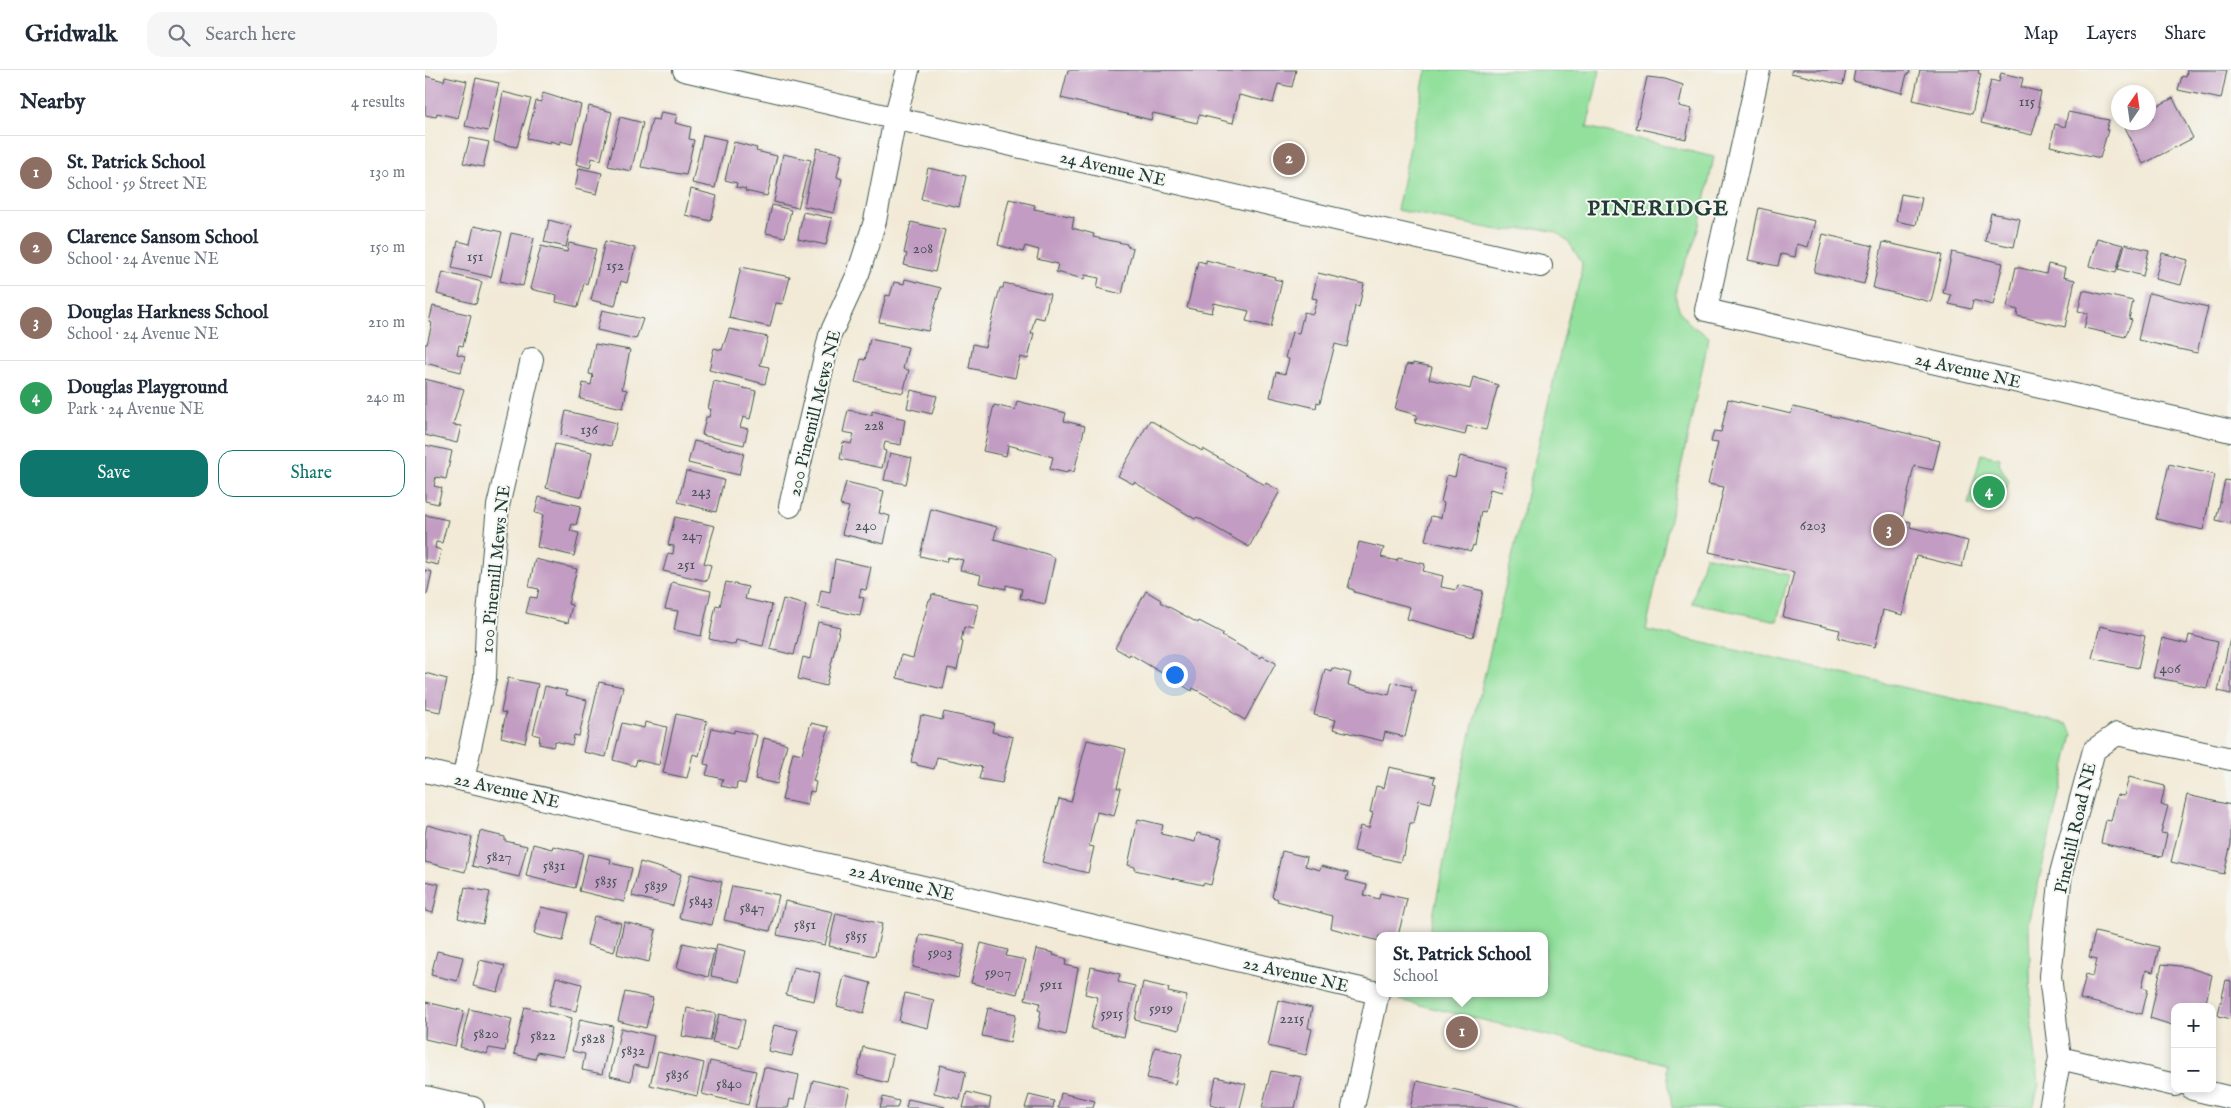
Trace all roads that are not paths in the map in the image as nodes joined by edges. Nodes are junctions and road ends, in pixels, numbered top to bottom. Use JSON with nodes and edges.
{"nodes":[{"id":1,"x":684,"y":70,"type":"edge"},
{"id":2,"x":908,"y":70,"type":"edge"},
{"id":3,"x":1759,"y":70,"type":"edge"},
{"id":4,"x":895,"y":118,"type":"junction"},
{"id":5,"x":1541,"y":266,"type":"dead end"},
{"id":6,"x":532,"y":359,"type":"dead end"},
{"id":7,"x":2231,"y":431,"type":"edge"},
{"id":8,"x":790,"y":506,"type":"dead end"},
{"id":9,"x":2231,"y":759,"type":"edge"},
{"id":10,"x":425,"y":771,"type":"edge"},
{"id":11,"x":463,"y":780,"type":"junction"},
{"id":12,"x":1376,"y":994,"type":"edge"},
{"id":13,"x":1377,"y":997,"type":"edge"},
{"id":14,"x":2060,"y":1058,"type":"junction"},
{"id":15,"x":2171,"y":1084,"type":"edge"},
{"id":16,"x":2210,"y":1093,"type":"edge"},
{"id":17,"x":425,"y":1097,"type":"edge"},
{"id":18,"x":2231,"y":1098,"type":"edge"},
{"id":19,"x":473,"y":1108,"type":"edge"},
{"id":20,"x":1353,"y":1108,"type":"edge"},
{"id":21,"x":2051,"y":1108,"type":"edge"}],
"edges":[{"from":1,"to":4,"type":"street","name":"24 Avenue NE"},
{"from":2,"to":4,"type":"street","name":"200 Pinemill Mews NE"},
{"from":3,"to":7,"type":"street","name":"24 Avenue NE"},
{"from":4,"to":5,"type":"street","name":"24 Avenue NE"},
{"from":4,"to":8,"type":"street","name":"200 Pinemill Mews NE"},
{"from":6,"to":11,"type":"street","name":"100 Pinemill Mews NE"},
{"from":9,"to":14,"type":"street","name":"Pinehill Road NE"},
{"from":10,"to":11,"type":"street","name":"22 Avenue NE"},
{"from":11,"to":12,"type":"street","name":"22 Avenue NE"},
{"from":13,"to":20,"type":"street","name":"22 Avenue NE"},
{"from":14,"to":15,"type":"street"},
{"from":14,"to":21,"type":"street","name":"Pinehill Road NE"},
{"from":16,"to":18,"type":"street"},
{"from":17,"to":19,"type":"street"}]}
